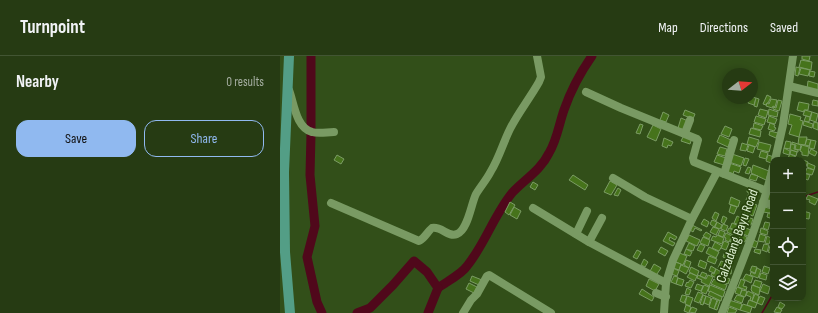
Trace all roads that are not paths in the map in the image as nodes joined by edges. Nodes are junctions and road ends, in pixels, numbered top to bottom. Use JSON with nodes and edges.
{"nodes":[{"id":1,"x":289,"y":56,"type":"edge"},
{"id":2,"x":537,"y":56,"type":"edge"},
{"id":3,"x":793,"y":56,"type":"edge"},
{"id":4,"x":287,"y":83,"type":"junction"},
{"id":5,"x":789,"y":86,"type":"junction"},
{"id":6,"x":586,"y":92,"type":"dead end"},
{"id":7,"x":818,"y":93,"type":"edge"},
{"id":8,"x":690,"y":120,"type":"dead end"},
{"id":9,"x":334,"y":132,"type":"dead end"},
{"id":10,"x":685,"y":133,"type":"junction"},
{"id":11,"x":734,"y":140,"type":"dead end"},
{"id":12,"x":776,"y":157,"type":"edge"},
{"id":13,"x":720,"y":173,"type":"junction"},
{"id":14,"x":613,"y":178,"type":"dead end"},
{"id":15,"x":770,"y":187,"type":"edge"},
{"id":16,"x":763,"y":202,"type":"junction"},
{"id":17,"x":331,"y":203,"type":"dead end"},
{"id":18,"x":770,"y":204,"type":"edge"},
{"id":19,"x":533,"y":208,"type":"dead end"},
{"id":20,"x":587,"y":211,"type":"dead end"},
{"id":21,"x":602,"y":218,"type":"dead end"},
{"id":22,"x":692,"y":219,"type":"junction"},
{"id":23,"x":576,"y":234,"type":"junction"},
{"id":24,"x":589,"y":242,"type":"junction"},
{"id":25,"x":666,"y":283,"type":"junction"},
{"id":26,"x":656,"y":293,"type":"dead end"},
{"id":27,"x":666,"y":297,"type":"junction"},
{"id":28,"x":290,"y":313,"type":"edge"},
{"id":29,"x":463,"y":313,"type":"edge"},
{"id":30,"x":551,"y":313,"type":"edge"},
{"id":31,"x":664,"y":313,"type":"edge"},
{"id":32,"x":722,"y":313,"type":"edge"}],
"edges":[{"from":1,"to":4,"type":"main road"},
{"from":2,"to":17,"type":"street"},
{"from":3,"to":5,"type":"street"},
{"from":4,"to":9,"type":"street"},
{"from":4,"to":28,"type":"main road"},
{"from":5,"to":7,"type":"street"},
{"from":5,"to":12,"type":"street"},
{"from":6,"to":10,"type":"street"},
{"from":8,"to":10,"type":"street"},
{"from":10,"to":13,"type":"street"},
{"from":11,"to":13,"type":"street"},
{"from":13,"to":15,"type":"street"},
{"from":13,"to":22,"type":"street"},
{"from":14,"to":22,"type":"street"},
{"from":15,"to":16,"type":"street","name":"Calzadang Bayu Road"},
{"from":16,"to":18,"type":"street"},
{"from":16,"to":32,"type":"street","name":"Calzadang Bayu Road"},
{"from":19,"to":23,"type":"street"},
{"from":20,"to":23,"type":"street"},
{"from":21,"to":24,"type":"street"},
{"from":22,"to":25,"type":"street"},
{"from":23,"to":24,"type":"street"},
{"from":24,"to":25,"type":"street"},
{"from":25,"to":27,"type":"street"},
{"from":26,"to":27,"type":"street"},
{"from":27,"to":31,"type":"street"},
{"from":29,"to":30,"type":"street"}]}
